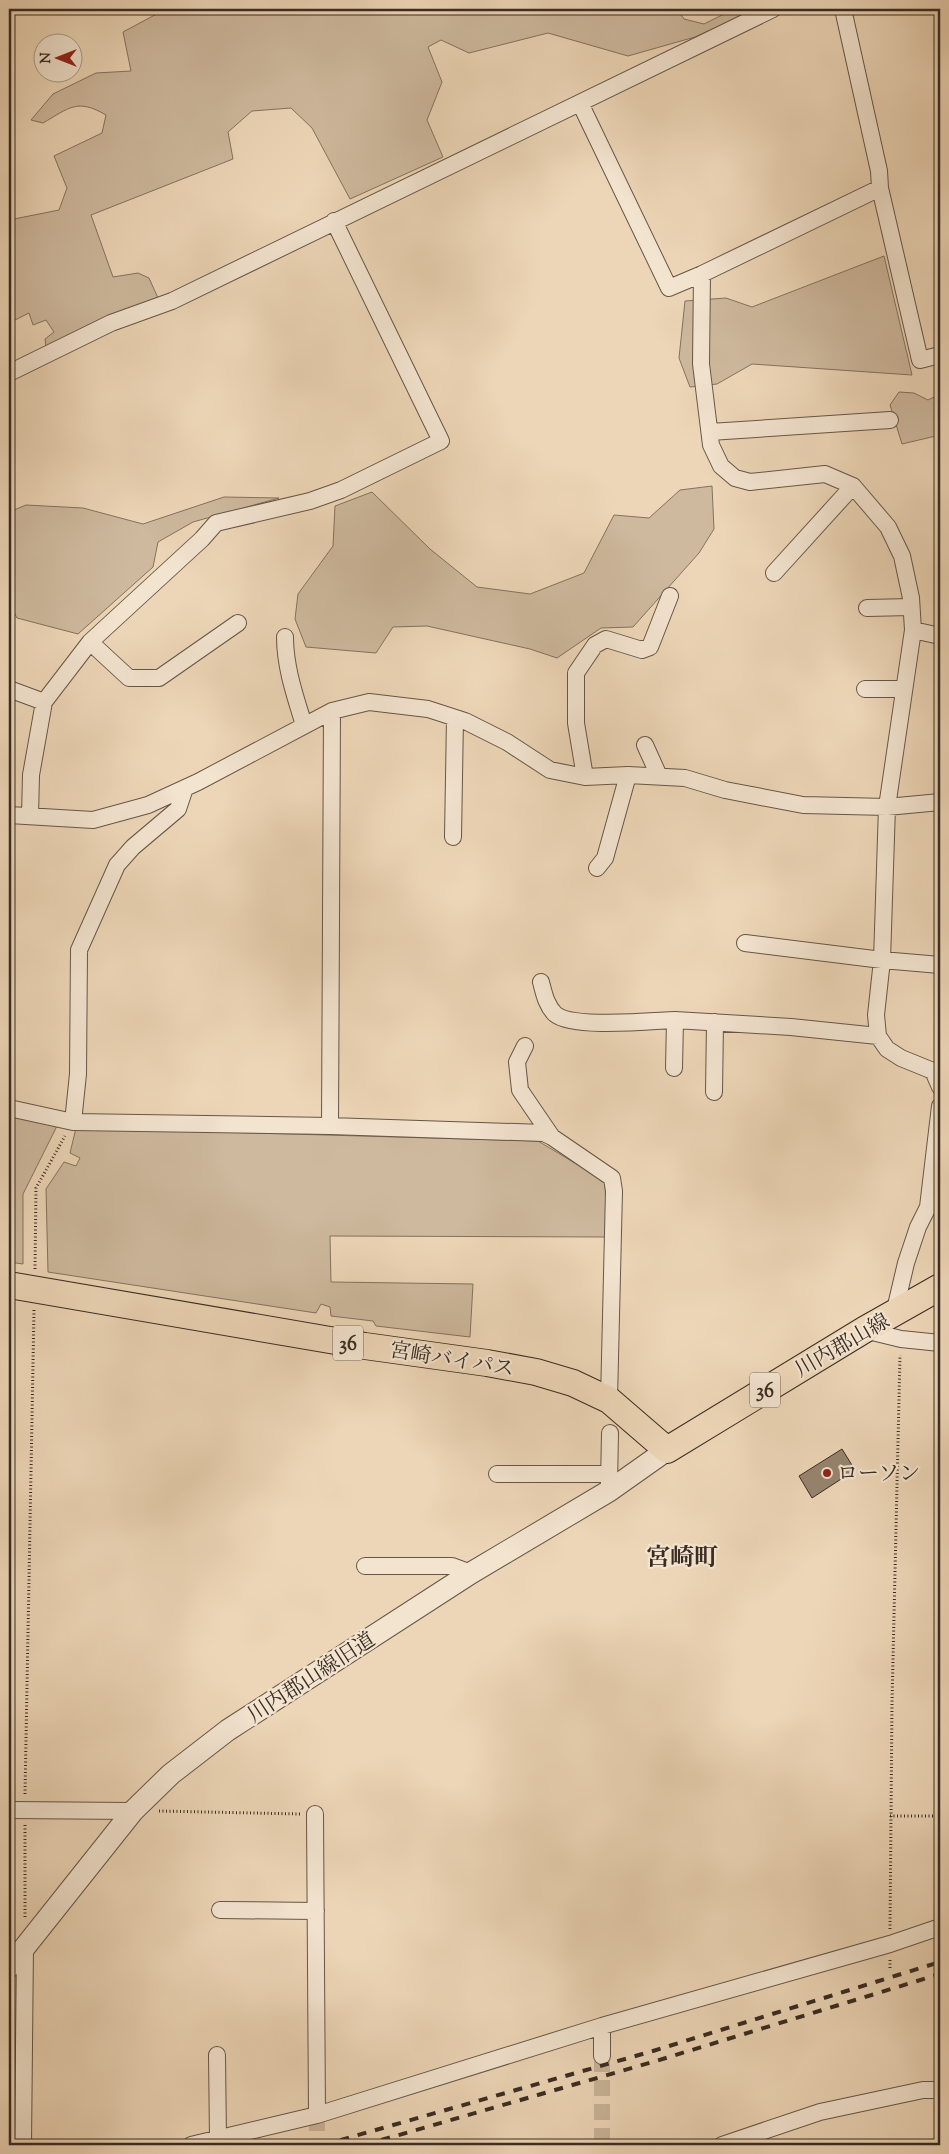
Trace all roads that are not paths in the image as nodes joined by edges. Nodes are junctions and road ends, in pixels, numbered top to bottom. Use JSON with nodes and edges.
{"nodes":[{"id":1,"x":773,"y":9,"type":"edge"},
{"id":2,"x":843,"y":9,"type":"edge"},
{"id":3,"x":580,"y":103,"type":"junction"},
{"id":4,"x":880,"y":188,"type":"junction"},
{"id":5,"x":334,"y":221,"type":"junction"},
{"id":6,"x":702,"y":274,"type":"junction"},
{"id":7,"x":940,"y":355,"type":"edge"},
{"id":8,"x":9,"y":372,"type":"edge"},
{"id":9,"x":890,"y":420,"type":"dead end"},
{"id":10,"x":710,"y":432,"type":"junction"},
{"id":11,"x":853,"y":486,"type":"junction"},
{"id":12,"x":774,"y":573,"type":"dead end"},
{"id":13,"x":670,"y":596,"type":"dead end"},
{"id":14,"x":911,"y":606,"type":"junction"},
{"id":15,"x":867,"y":608,"type":"dead end"},
{"id":16,"x":238,"y":622,"type":"dead end"},
{"id":17,"x":913,"y":630,"type":"junction"},
{"id":18,"x":940,"y":636,"type":"edge"},
{"id":19,"x":285,"y":637,"type":"dead end"},
{"id":20,"x":90,"y":642,"type":"junction"},
{"id":21,"x":9,"y":689,"type":"edge"},
{"id":22,"x":865,"y":689,"type":"dead end"},
{"id":23,"x":904,"y":689,"type":"junction"},
{"id":24,"x":44,"y":702,"type":"junction"},
{"id":25,"x":332,"y":711,"type":"junction"},
{"id":26,"x":455,"y":718,"type":"junction"},
{"id":27,"x":304,"y":725,"type":"junction"},
{"id":28,"x":645,"y":745,"type":"dead end"},
{"id":29,"x":628,"y":775,"type":"junction"},
{"id":30,"x":659,"y":776,"type":"junction"},
{"id":31,"x":585,"y":777,"type":"junction"},
{"id":32,"x":185,"y":788,"type":"junction"},
{"id":33,"x":940,"y":802,"type":"edge"},
{"id":34,"x":887,"y":807,"type":"junction"},
{"id":35,"x":9,"y":815,"type":"edge"},
{"id":36,"x":30,"y":816,"type":"junction"},
{"id":37,"x":453,"y":836,"type":"dead end"},
{"id":38,"x":597,"y":868,"type":"dead end"},
{"id":39,"x":745,"y":943,"type":"dead end"},
{"id":40,"x":882,"y":960,"type":"junction"},
{"id":41,"x":940,"y":965,"type":"edge"},
{"id":42,"x":541,"y":982,"type":"dead end"},
{"id":43,"x":675,"y":1020,"type":"junction"},
{"id":44,"x":715,"y":1022,"type":"junction"},
{"id":45,"x":878,"y":1036,"type":"junction"},
{"id":46,"x":525,"y":1046,"type":"dead end"},
{"id":47,"x":674,"y":1068,"type":"dead end"},
{"id":48,"x":940,"y":1087,"type":"edge"},
{"id":49,"x":714,"y":1092,"type":"dead end"},
{"id":50,"x":940,"y":1106,"type":"edge"},
{"id":51,"x":9,"y":1108,"type":"edge"},
{"id":52,"x":73,"y":1122,"type":"junction"},
{"id":53,"x":330,"y":1126,"type":"junction"},
{"id":54,"x":552,"y":1137,"type":"junction"},
{"id":55,"x":9,"y":1285,"type":"edge"},
{"id":56,"x":940,"y":1287,"type":"edge"},
{"id":57,"x":894,"y":1314,"type":"junction"},
{"id":58,"x":864,"y":1330,"type":"junction"},
{"id":59,"x":940,"y":1343,"type":"edge"},
{"id":60,"x":609,"y":1400,"type":"junction"},
{"id":61,"x":610,"y":1433,"type":"dead end"},
{"id":62,"x":667,"y":1450,"type":"junction"},
{"id":63,"x":497,"y":1474,"type":"dead end"},
{"id":64,"x":609,"y":1483,"type":"junction"},
{"id":65,"x":365,"y":1566,"type":"dead end"},
{"id":66,"x":470,"y":1574,"type":"junction"},
{"id":67,"x":17,"y":1810,"type":"edge"},
{"id":68,"x":133,"y":1811,"type":"junction"},
{"id":69,"x":315,"y":1814,"type":"road end"},
{"id":70,"x":220,"y":1910,"type":"dead end"},
{"id":71,"x":316,"y":1911,"type":"junction"},
{"id":72,"x":940,"y":1927,"type":"edge"},
{"id":73,"x":25,"y":1946,"type":"junction"},
{"id":74,"x":9,"y":1966,"type":"edge"},
{"id":75,"x":602,"y":2026,"type":"junction"},
{"id":76,"x":217,"y":2055,"type":"dead end"},
{"id":77,"x":602,"y":2056,"type":"tunnel mouth"},
{"id":78,"x":940,"y":2090,"type":"edge"},
{"id":79,"x":317,"y":2115,"type":"junction"},
{"id":80,"x":218,"y":2139,"type":"junction"},
{"id":81,"x":24,"y":2145,"type":"edge"},
{"id":82,"x":191,"y":2145,"type":"edge"},
{"id":83,"x":722,"y":2145,"type":"edge"}],
"edges":[{"from":1,"to":3,"type":"street"},
{"from":2,"to":4,"type":"street"},
{"from":3,"to":5,"type":"street"},
{"from":3,"to":6,"type":"street"},
{"from":4,"to":6,"type":"street"},
{"from":4,"to":7,"type":"street"},
{"from":5,"to":8,"type":"street"},
{"from":5,"to":20,"type":"street"},
{"from":6,"to":10,"type":"street"},
{"from":9,"to":10,"type":"street"},
{"from":10,"to":11,"type":"street"},
{"from":11,"to":12,"type":"street"},
{"from":11,"to":14,"type":"street"},
{"from":13,"to":31,"type":"street"},
{"from":14,"to":15,"type":"street"},
{"from":14,"to":17,"type":"street"},
{"from":16,"to":20,"type":"street"},
{"from":17,"to":18,"type":"street"},
{"from":17,"to":23,"type":"street"},
{"from":19,"to":27,"type":"street"},
{"from":20,"to":24,"type":"street"},
{"from":21,"to":24,"type":"street"},
{"from":22,"to":23,"type":"street"},
{"from":23,"to":34,"type":"street"},
{"from":24,"to":36,"type":"street"},
{"from":25,"to":26,"type":"street"},
{"from":25,"to":27,"type":"street"},
{"from":25,"to":53,"type":"street"},
{"from":26,"to":31,"type":"street"},
{"from":26,"to":37,"type":"street"},
{"from":27,"to":32,"type":"street"},
{"from":28,"to":30,"type":"street"},
{"from":29,"to":30,"type":"street"},
{"from":29,"to":31,"type":"street"},
{"from":29,"to":38,"type":"street"},
{"from":30,"to":34,"type":"street"},
{"from":32,"to":36,"type":"street"},
{"from":32,"to":52,"type":"street"},
{"from":33,"to":34,"type":"street"},
{"from":34,"to":40,"type":"street"},
{"from":35,"to":36,"type":"street"},
{"from":39,"to":40,"type":"street"},
{"from":40,"to":41,"type":"street"},
{"from":40,"to":45,"type":"street"},
{"from":42,"to":43,"type":"street"},
{"from":43,"to":44,"type":"street"},
{"from":43,"to":47,"type":"street"},
{"from":44,"to":45,"type":"street"},
{"from":44,"to":49,"type":"street"},
{"from":45,"to":48,"type":"street"},
{"from":46,"to":54,"type":"street"},
{"from":50,"to":57,"type":"street"},
{"from":51,"to":52,"type":"street"},
{"from":52,"to":53,"type":"street"},
{"from":53,"to":54,"type":"street"},
{"from":54,"to":60,"type":"street"},
{"from":55,"to":60,"type":"main road","name":"宮崎バイパス","number":"36"},
{"from":56,"to":57,"type":"main road","name":"川内郡山線","number":"36"},
{"from":57,"to":58,"type":"main road","name":"川内郡山線","number":"36"},
{"from":58,"to":59,"type":"street"},
{"from":58,"to":62,"type":"main road","name":"川内郡山線","number":"36"},
{"from":60,"to":62,"type":"main road","name":"宮崎バイパス","number":"36"},
{"from":61,"to":64,"type":"street"},
{"from":62,"to":64,"type":"street","name":"川内郡山線旧道"},
{"from":63,"to":64,"type":"street"},
{"from":64,"to":66,"type":"street","name":"川内郡山線旧道"},
{"from":65,"to":66,"type":"street"},
{"from":66,"to":68,"type":"street","name":"川内郡山線旧道"},
{"from":67,"to":68,"type":"street"},
{"from":68,"to":73,"type":"street","name":"川内郡山線旧道"},
{"from":69,"to":71,"type":"street"},
{"from":70,"to":71,"type":"street"},
{"from":71,"to":79,"type":"street"},
{"from":72,"to":75,"type":"street"},
{"from":73,"to":74,"type":"street","name":"川内郡山線旧道"},
{"from":73,"to":81,"type":"street"},
{"from":75,"to":77,"type":"street"},
{"from":75,"to":79,"type":"street"},
{"from":76,"to":80,"type":"street"},
{"from":78,"to":83,"type":"street"},
{"from":79,"to":80,"type":"street"},
{"from":80,"to":82,"type":"street"}]}
